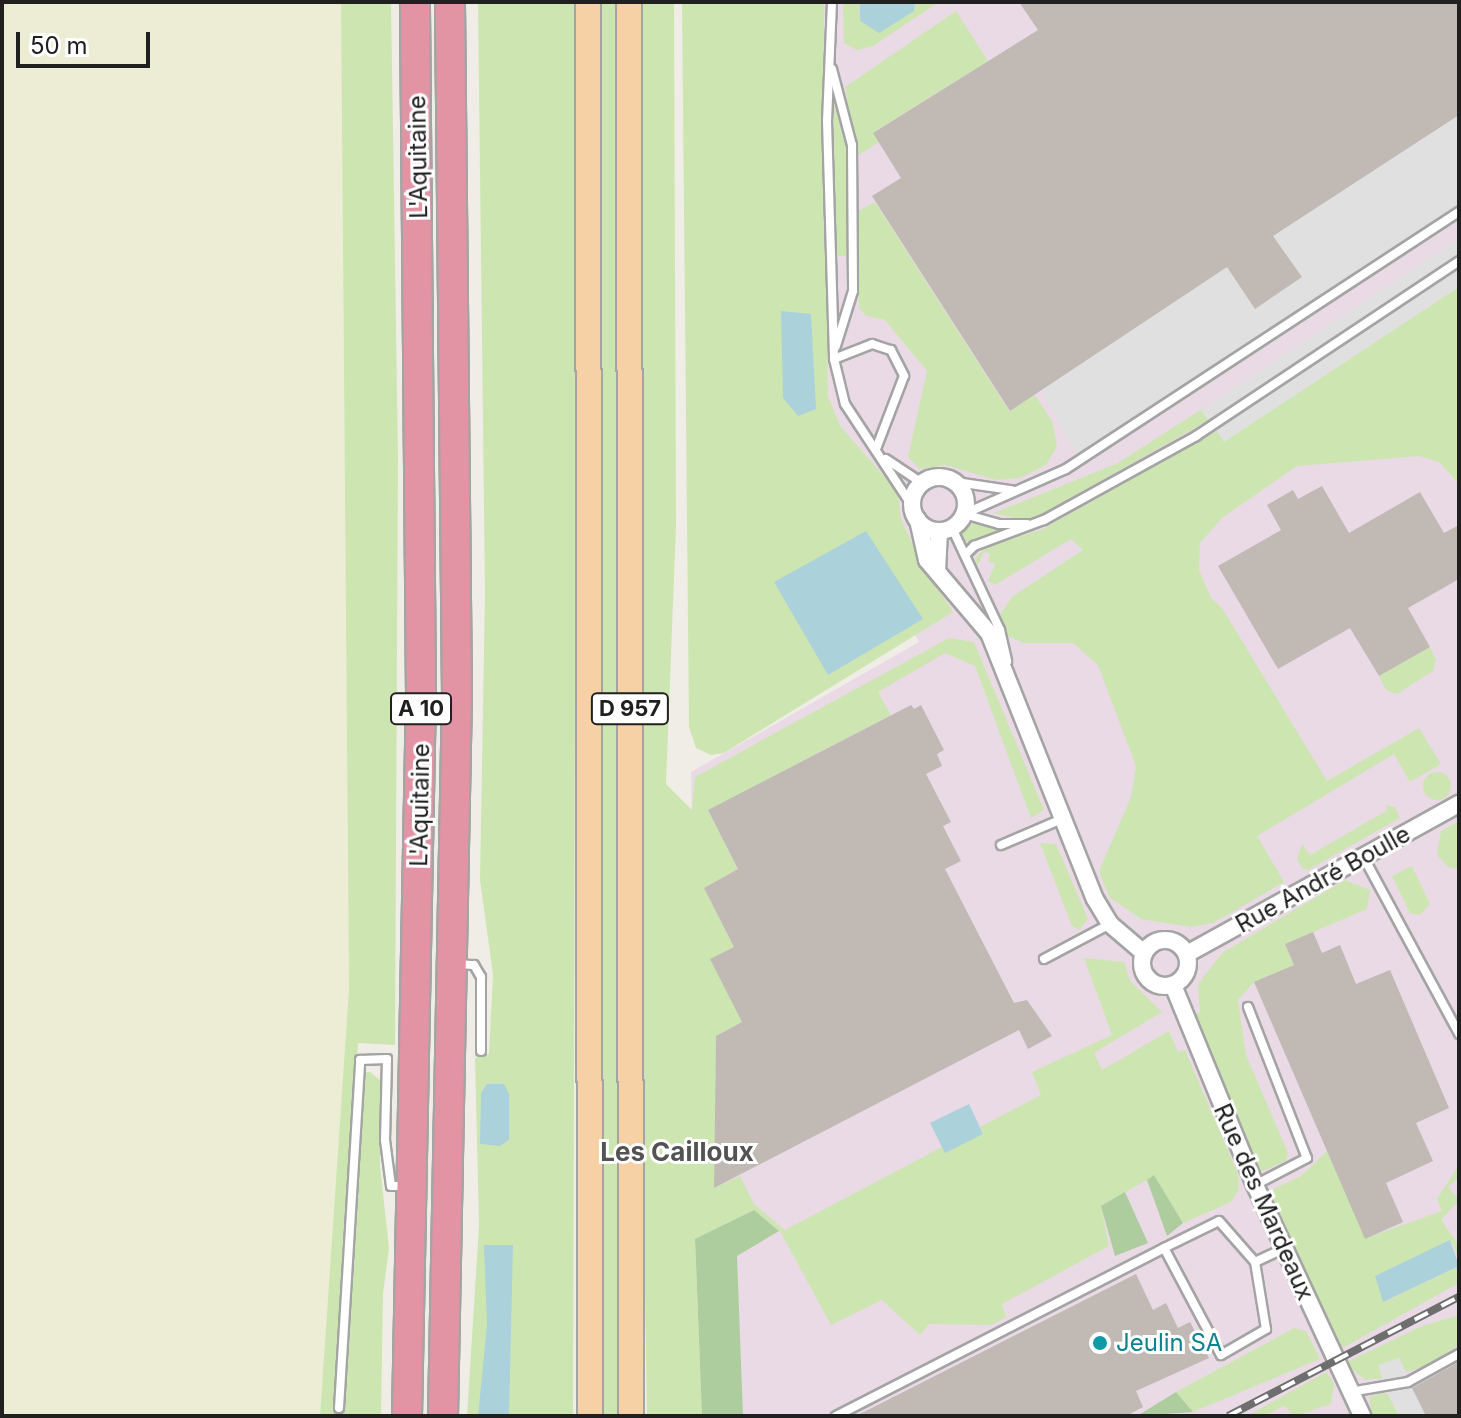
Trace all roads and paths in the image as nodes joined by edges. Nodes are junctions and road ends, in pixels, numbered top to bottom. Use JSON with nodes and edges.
{"nodes":[{"id":1,"x":415,"y":2,"type":"edge"},
{"id":2,"x":450,"y":2,"type":"edge"},
{"id":3,"x":588,"y":2,"type":"edge"},
{"id":4,"x":629,"y":2,"type":"edge"},
{"id":5,"x":832,"y":2,"type":"edge"},
{"id":6,"x":831,"y":66,"type":"junction"},
{"id":7,"x":1459,"y":212,"type":"edge"},
{"id":8,"x":1459,"y":261,"type":"edge"},
{"id":9,"x":834,"y":359,"type":"junction"},
{"id":10,"x":876,"y":449,"type":"junction"},
{"id":11,"x":956,"y":482,"type":"junction"},
{"id":12,"x":922,"y":483,"type":"junction"},
{"id":13,"x":1012,"y":491,"type":"junction"},
{"id":14,"x":915,"y":514,"type":"junction"},
{"id":15,"x":964,"y":514,"type":"junction"},
{"id":16,"x":1044,"y":520,"type":"junction"},
{"id":17,"x":946,"y":529,"type":"junction"},
{"id":18,"x":965,"y":555,"type":"junction"},
{"id":19,"x":937,"y":571,"type":"junction"},
{"id":20,"x":1011,"y":681,"type":"junction"},
{"id":21,"x":1459,"y":804,"type":"edge"},
{"id":22,"x":1062,"y":819,"type":"junction"},
{"id":23,"x":1001,"y":845,"type":"dead end"},
{"id":24,"x":1364,"y":858,"type":"junction"},
{"id":25,"x":1110,"y":924,"type":"junction"},
{"id":26,"x":1144,"y":953,"type":"junction"},
{"id":27,"x":1187,"y":954,"type":"junction"},
{"id":28,"x":1044,"y":959,"type":"dead end"},
{"id":29,"x":454,"y":963,"type":"junction"},
{"id":30,"x":1173,"y":985,"type":"junction"},
{"id":31,"x":1248,"y":1007,"type":"dead end"},
{"id":32,"x":1459,"y":1034,"type":"edge"},
{"id":33,"x":481,"y":1051,"type":"dead end"},
{"id":34,"x":1255,"y":1185,"type":"junction"},
{"id":35,"x":414,"y":1187,"type":"junction"},
{"id":36,"x":1164,"y":1248,"type":"junction"},
{"id":37,"x":1283,"y":1249,"type":"junction"},
{"id":38,"x":1255,"y":1262,"type":"junction"},
{"id":39,"x":1459,"y":1354,"type":"edge"},
{"id":40,"x":1350,"y":1392,"type":"junction"},
{"id":41,"x":339,"y":1408,"type":"dead end"},
{"id":42,"x":855,"y":1412,"type":"edge"},
{"id":43,"x":1358,"y":1414,"type":"edge"},
{"id":44,"x":407,"y":1416,"type":"edge"},
{"id":45,"x":443,"y":1416,"type":"edge"},
{"id":46,"x":590,"y":1416,"type":"edge"},
{"id":47,"x":631,"y":1416,"type":"edge"},
{"id":48,"x":836,"y":1416,"type":"edge"}],
"edges":[{"from":1,"to":35,"type":"highway","name":"L'Aquitaine","number":"A 10"},
{"from":2,"to":29,"type":"highway","name":"L'Aquitaine","number":"A 10"},
{"from":3,"to":46,"type":"main road","number":"D 957"},
{"from":4,"to":47,"type":"main road","number":"D 957"},
{"from":5,"to":6,"type":"lane"},
{"from":6,"to":9,"type":"lane"},
{"from":6,"to":9,"type":"lane"},
{"from":7,"to":13,"type":"lane"},
{"from":8,"to":16,"type":"lane"},
{"from":9,"to":10,"type":"lane"},
{"from":9,"to":10,"type":"lane"},
{"from":10,"to":12,"type":"lane"},
{"from":10,"to":14,"type":"lane"},
{"from":11,"to":12,"type":"street"},
{"from":11,"to":13,"type":"lane"},
{"from":11,"to":15,"type":"street"},
{"from":12,"to":14,"type":"street"},
{"from":13,"to":15,"type":"lane"},
{"from":14,"to":17,"type":"street"},
{"from":14,"to":19,"type":"street"},
{"from":15,"to":16,"type":"lane"},
{"from":15,"to":17,"type":"street"},
{"from":16,"to":18,"type":"lane"},
{"from":17,"to":18,"type":"lane"},
{"from":17,"to":19,"type":"street"},
{"from":18,"to":20,"type":"lane"},
{"from":19,"to":20,"type":"street"},
{"from":20,"to":22,"type":"street"},
{"from":21,"to":24,"type":"street","name":"Rue André Boulle"},
{"from":22,"to":23,"type":"lane"},
{"from":22,"to":25,"type":"street"},
{"from":24,"to":27,"type":"street","name":"Rue André Boulle"},
{"from":24,"to":32,"type":"lane"},
{"from":25,"to":26,"type":"street"},
{"from":25,"to":28,"type":"lane"},
{"from":26,"to":27,"type":"street"},
{"from":26,"to":30,"type":"street"},
{"from":27,"to":30,"type":"street"},
{"from":29,"to":33,"type":"lane"},
{"from":29,"to":45,"type":"highway","name":"L'Aquitaine","number":"A 10"},
{"from":30,"to":34,"type":"street","name":"Rue des Mardeaux"},
{"from":31,"to":34,"type":"lane"},
{"from":34,"to":37,"type":"street","name":"Rue des Mardeaux"},
{"from":35,"to":41,"type":"lane"},
{"from":35,"to":44,"type":"highway","name":"L'Aquitaine","number":"A 10"},
{"from":36,"to":38,"type":"lane"},
{"from":36,"to":38,"type":"lane"},
{"from":36,"to":42,"type":"lane"},
{"from":37,"to":38,"type":"lane"},
{"from":37,"to":40,"type":"street","name":"Rue des Mardeaux"},
{"from":39,"to":40,"type":"lane"},
{"from":40,"to":43,"type":"street","name":"Rue des Mardeaux"},
{"from":42,"to":48,"type":"lane"}]}
